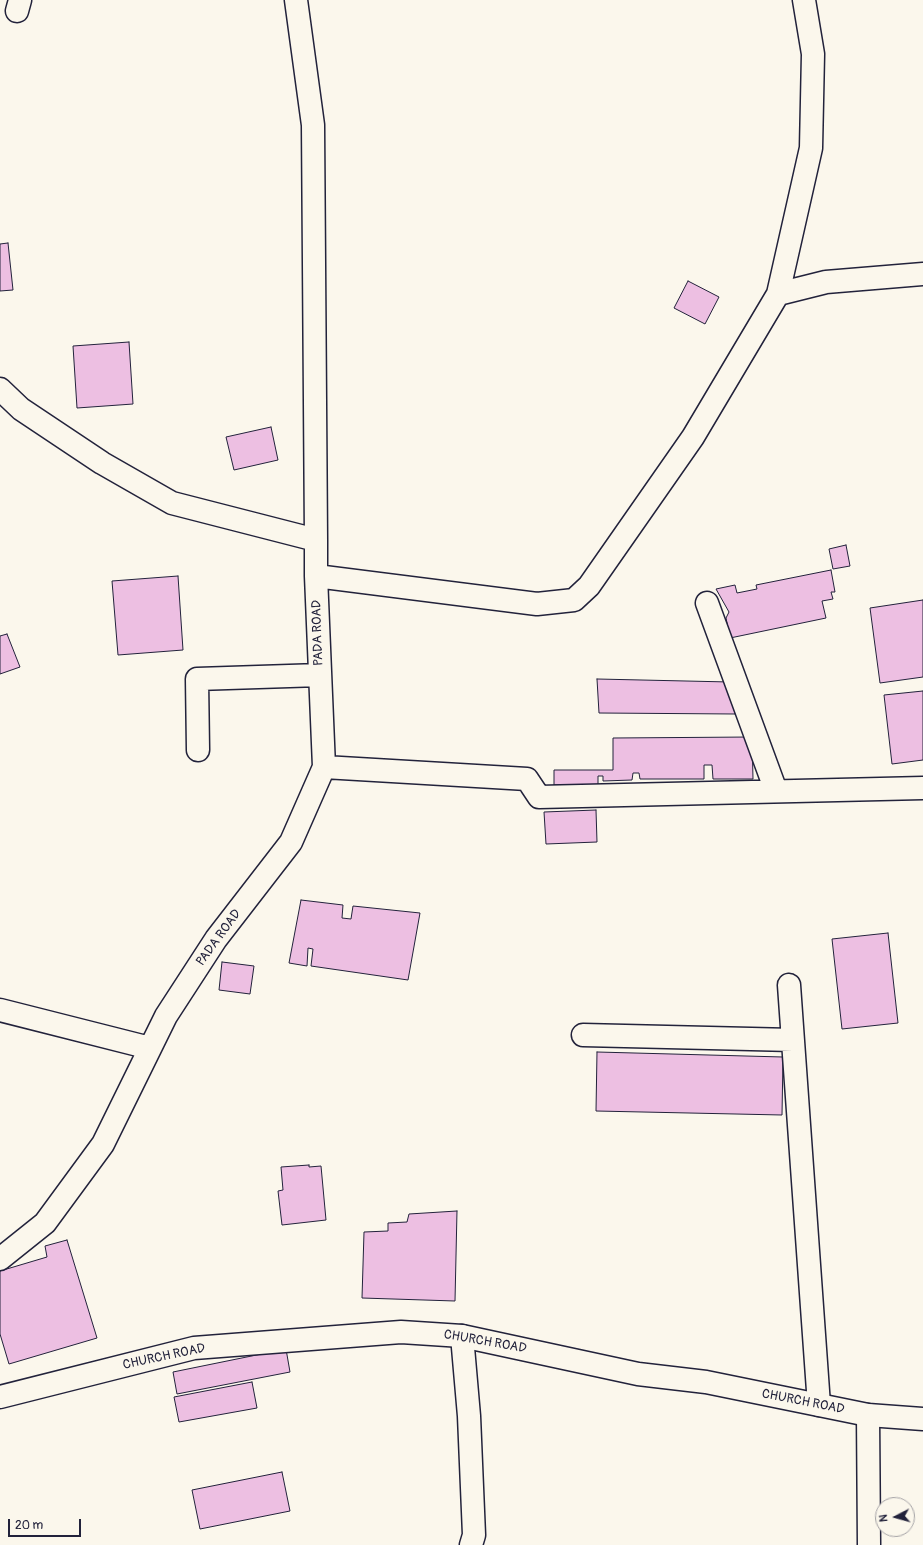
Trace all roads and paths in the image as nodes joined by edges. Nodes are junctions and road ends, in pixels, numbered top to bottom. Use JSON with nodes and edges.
{"nodes":[{"id":1,"x":296,"y":0,"type":"edge"},
{"id":2,"x":804,"y":0,"type":"edge"},
{"id":3,"x":923,"y":274,"type":"edge"},
{"id":4,"x":778,"y":294,"type":"junction"},
{"id":5,"x":0,"y":389,"type":"edge"},
{"id":6,"x":316,"y":540,"type":"junction"},
{"id":7,"x":316,"y":576,"type":"junction"},
{"id":8,"x":708,"y":603,"type":"dead end"},
{"id":9,"x":320,"y":674,"type":"junction"},
{"id":10,"x":198,"y":750,"type":"dead end"},
{"id":11,"x":324,"y":767,"type":"junction"},
{"id":12,"x":923,"y":788,"type":"edge"},
{"id":13,"x":776,"y":791,"type":"junction"},
{"id":14,"x":789,"y":985,"type":"dead end"},
{"id":15,"x":0,"y":1010,"type":"edge"},
{"id":16,"x":583,"y":1035,"type":"dead end"},
{"id":17,"x":794,"y":1040,"type":"junction"},
{"id":18,"x":150,"y":1048,"type":"junction"},
{"id":19,"x":0,"y":1259,"type":"edge"},
{"id":20,"x":462,"y":1336,"type":"junction"},
{"id":21,"x":0,"y":1397,"type":"edge"},
{"id":22,"x":819,"y":1405,"type":"junction"},
{"id":23,"x":868,"y":1415,"type":"junction"},
{"id":24,"x":923,"y":1419,"type":"edge"},
{"id":25,"x":471,"y":1545,"type":"edge"},
{"id":26,"x":869,"y":1545,"type":"edge"}],
"edges":[{"from":1,"to":6,"type":"street","name":"PADA ROAD"},
{"from":2,"to":4,"type":"street"},
{"from":3,"to":4,"type":"street"},
{"from":4,"to":7,"type":"street"},
{"from":5,"to":6,"type":"street"},
{"from":6,"to":7,"type":"street","name":"PADA ROAD"},
{"from":7,"to":9,"type":"street","name":"PADA ROAD"},
{"from":8,"to":13,"type":"street"},
{"from":9,"to":10,"type":"street"},
{"from":9,"to":11,"type":"street","name":"PADA ROAD"},
{"from":11,"to":13,"type":"street"},
{"from":11,"to":18,"type":"street","name":"PADA ROAD"},
{"from":12,"to":13,"type":"street"},
{"from":14,"to":17,"type":"street"},
{"from":15,"to":18,"type":"street"},
{"from":16,"to":17,"type":"street"},
{"from":17,"to":22,"type":"street"},
{"from":18,"to":19,"type":"street","name":"PADA ROAD"},
{"from":20,"to":21,"type":"street","name":"CHURCH ROAD"},
{"from":20,"to":22,"type":"street","name":"CHURCH ROAD"},
{"from":20,"to":25,"type":"street"},
{"from":22,"to":23,"type":"street","name":"CHURCH ROAD"},
{"from":23,"to":24,"type":"street","name":"CHURCH ROAD"},
{"from":23,"to":26,"type":"street"}]}
